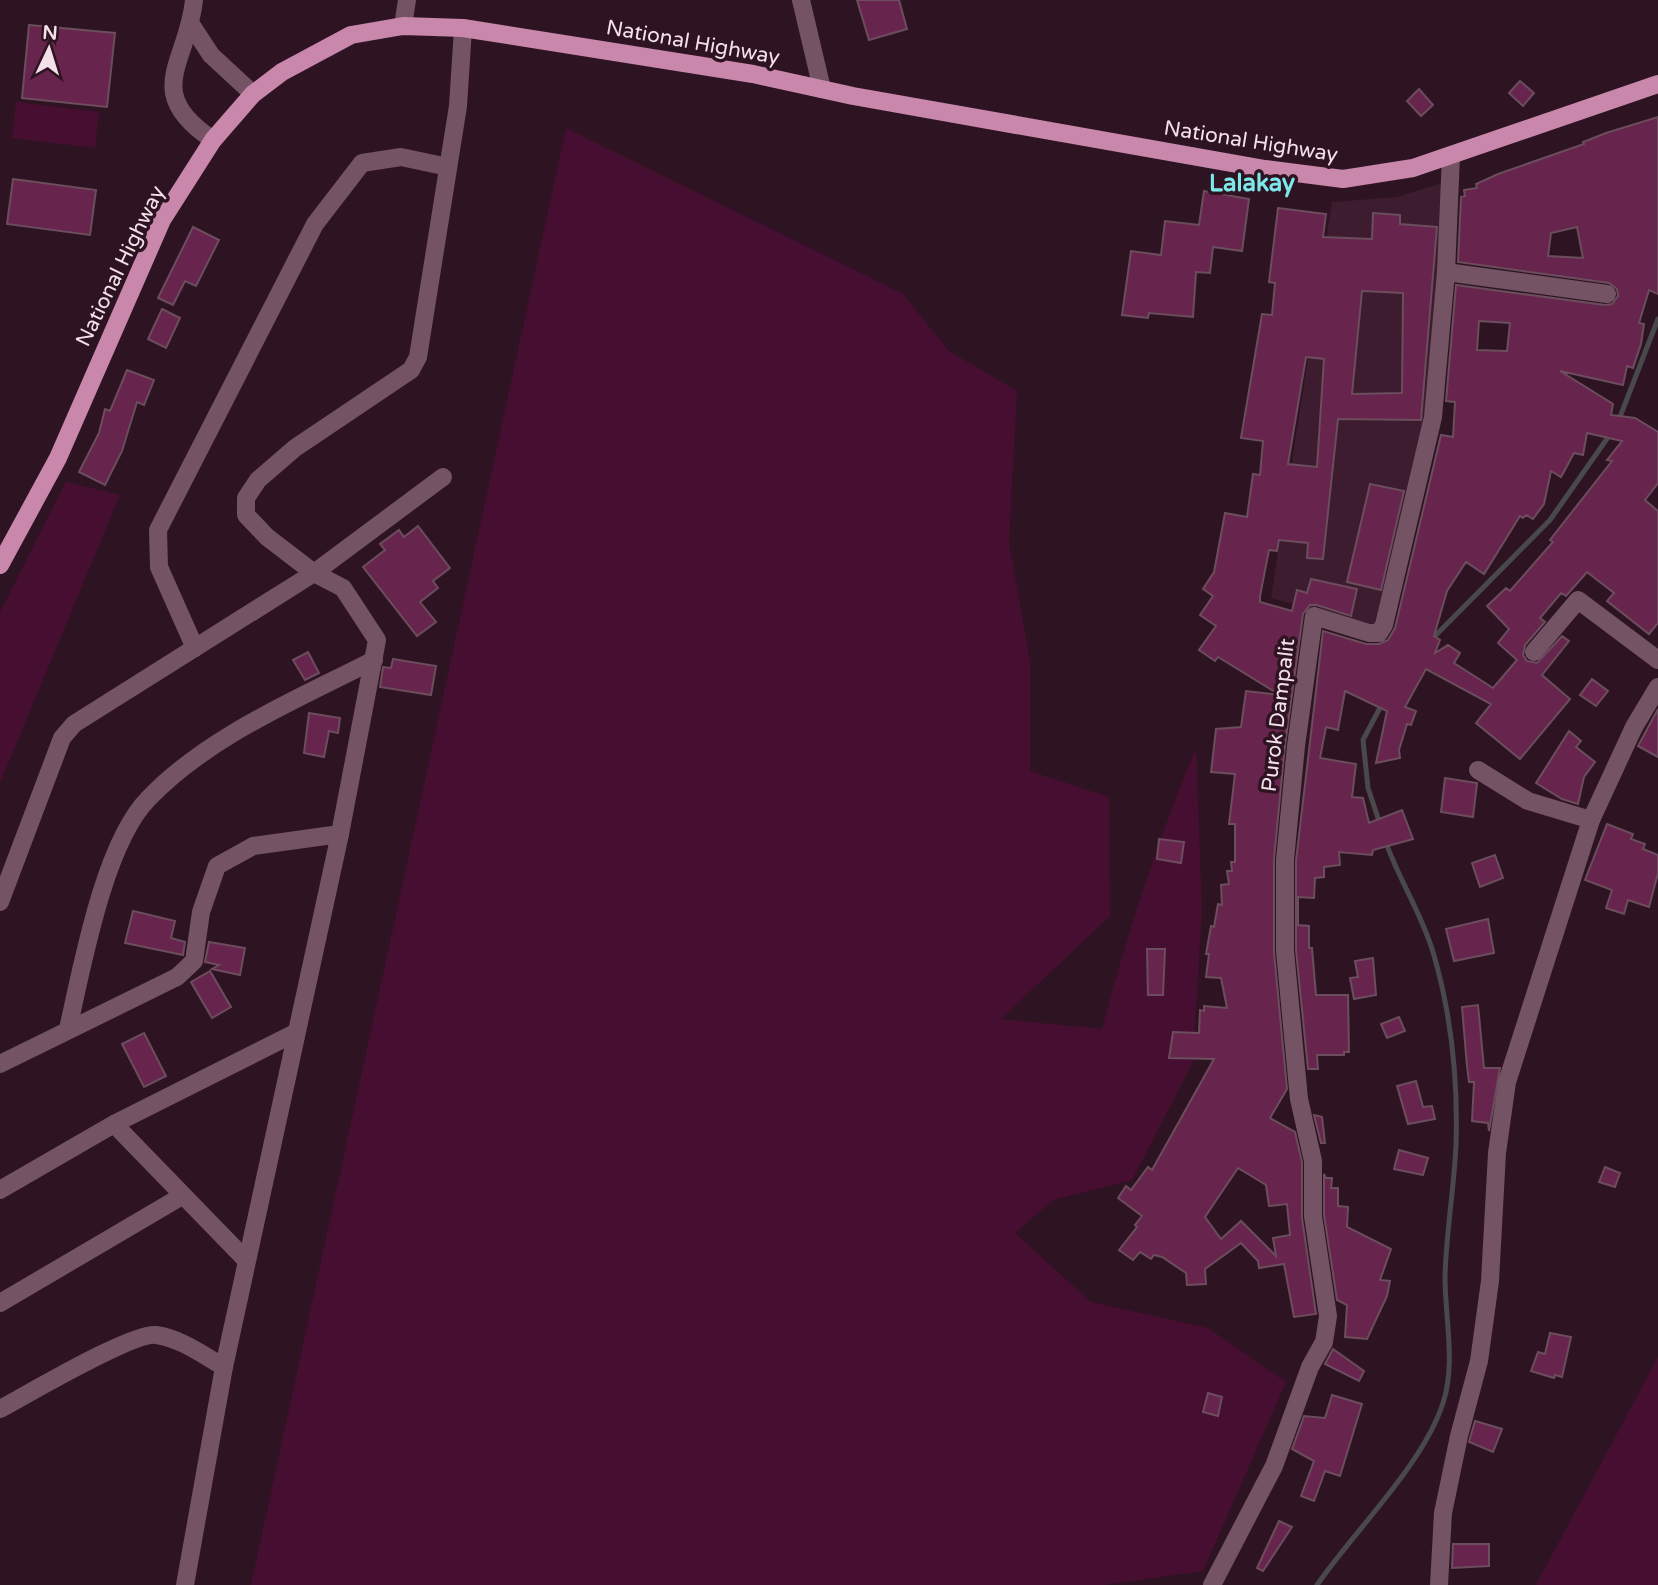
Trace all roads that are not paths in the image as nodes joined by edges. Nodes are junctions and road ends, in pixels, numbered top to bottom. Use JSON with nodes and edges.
{"nodes":[{"id":1,"x":194,"y":0,"type":"edge"},
{"id":2,"x":407,"y":0,"type":"edge"},
{"id":3,"x":801,"y":0,"type":"edge"},
{"id":4,"x":192,"y":26,"type":"junction"},
{"id":5,"x":403,"y":26,"type":"junction"},
{"id":6,"x":463,"y":28,"type":"junction"},
{"id":7,"x":1658,"y":84,"type":"edge"},
{"id":8,"x":822,"y":89,"type":"junction"},
{"id":9,"x":253,"y":94,"type":"junction"},
{"id":10,"x":213,"y":140,"type":"junction"},
{"id":11,"x":1451,"y":156,"type":"junction"},
{"id":12,"x":449,"y":167,"type":"junction"},
{"id":13,"x":1446,"y":272,"type":"junction"},
{"id":14,"x":1607,"y":294,"type":"dead end"},
{"id":15,"x":443,"y":477,"type":"dead end"},
{"id":16,"x":0,"y":565,"type":"edge"},
{"id":17,"x":314,"y":573,"type":"junction"},
{"id":18,"x":195,"y":648,"type":"junction"},
{"id":19,"x":1534,"y":652,"type":"dead end"},
{"id":20,"x":374,"y":660,"type":"junction"},
{"id":21,"x":1658,"y":660,"type":"edge"},
{"id":22,"x":1658,"y":687,"type":"edge"},
{"id":23,"x":1478,"y":770,"type":"dead end"},
{"id":24,"x":1591,"y":820,"type":"junction"},
{"id":25,"x":340,"y":834,"type":"junction"},
{"id":26,"x":0,"y":902,"type":"edge"},
{"id":27,"x":68,"y":1029,"type":"junction"},
{"id":28,"x":295,"y":1033,"type":"junction"},
{"id":29,"x":0,"y":1064,"type":"edge"},
{"id":30,"x":114,"y":1124,"type":"junction"},
{"id":31,"x":0,"y":1190,"type":"edge"},
{"id":32,"x":182,"y":1196,"type":"junction"},
{"id":33,"x":246,"y":1260,"type":"junction"},
{"id":34,"x":0,"y":1303,"type":"edge"},
{"id":35,"x":224,"y":1367,"type":"junction"},
{"id":36,"x":0,"y":1409,"type":"edge"},
{"id":37,"x":186,"y":1585,"type":"edge"},
{"id":38,"x":1213,"y":1585,"type":"edge"},
{"id":39,"x":1439,"y":1585,"type":"edge"}],
"edges":[{"from":1,"to":4,"type":"street"},
{"from":2,"to":5,"type":"street"},
{"from":3,"to":8,"type":"street"},
{"from":4,"to":9,"type":"street"},
{"from":4,"to":10,"type":"street"},
{"from":5,"to":6,"type":"main road","name":"National Highway"},
{"from":5,"to":9,"type":"main road","name":"National Highway"},
{"from":6,"to":8,"type":"main road","name":"National Highway"},
{"from":6,"to":12,"type":"street"},
{"from":7,"to":11,"type":"main road","name":"National Highway"},
{"from":8,"to":11,"type":"main road","name":"National Highway"},
{"from":9,"to":10,"type":"main road","name":"National Highway"},
{"from":10,"to":16,"type":"main road","name":"National Highway"},
{"from":11,"to":13,"type":"street","name":"Purok Dampalit"},
{"from":12,"to":17,"type":"street"},
{"from":12,"to":18,"type":"street"},
{"from":13,"to":14,"type":"street"},
{"from":13,"to":38,"type":"street","name":"Purok Dampalit"},
{"from":15,"to":17,"type":"street"},
{"from":17,"to":18,"type":"street"},
{"from":17,"to":20,"type":"street"},
{"from":18,"to":26,"type":"street"},
{"from":19,"to":21,"type":"street"},
{"from":20,"to":25,"type":"street"},
{"from":20,"to":27,"type":"street"},
{"from":22,"to":24,"type":"street"},
{"from":23,"to":24,"type":"street"},
{"from":24,"to":39,"type":"street"},
{"from":25,"to":27,"type":"street"},
{"from":25,"to":28,"type":"street"},
{"from":27,"to":29,"type":"street"},
{"from":28,"to":30,"type":"street"},
{"from":28,"to":33,"type":"street"},
{"from":30,"to":31,"type":"street"},
{"from":30,"to":32,"type":"street"},
{"from":32,"to":33,"type":"street"},
{"from":32,"to":34,"type":"street"},
{"from":33,"to":35,"type":"street"},
{"from":35,"to":36,"type":"street"},
{"from":35,"to":37,"type":"street"}]}
